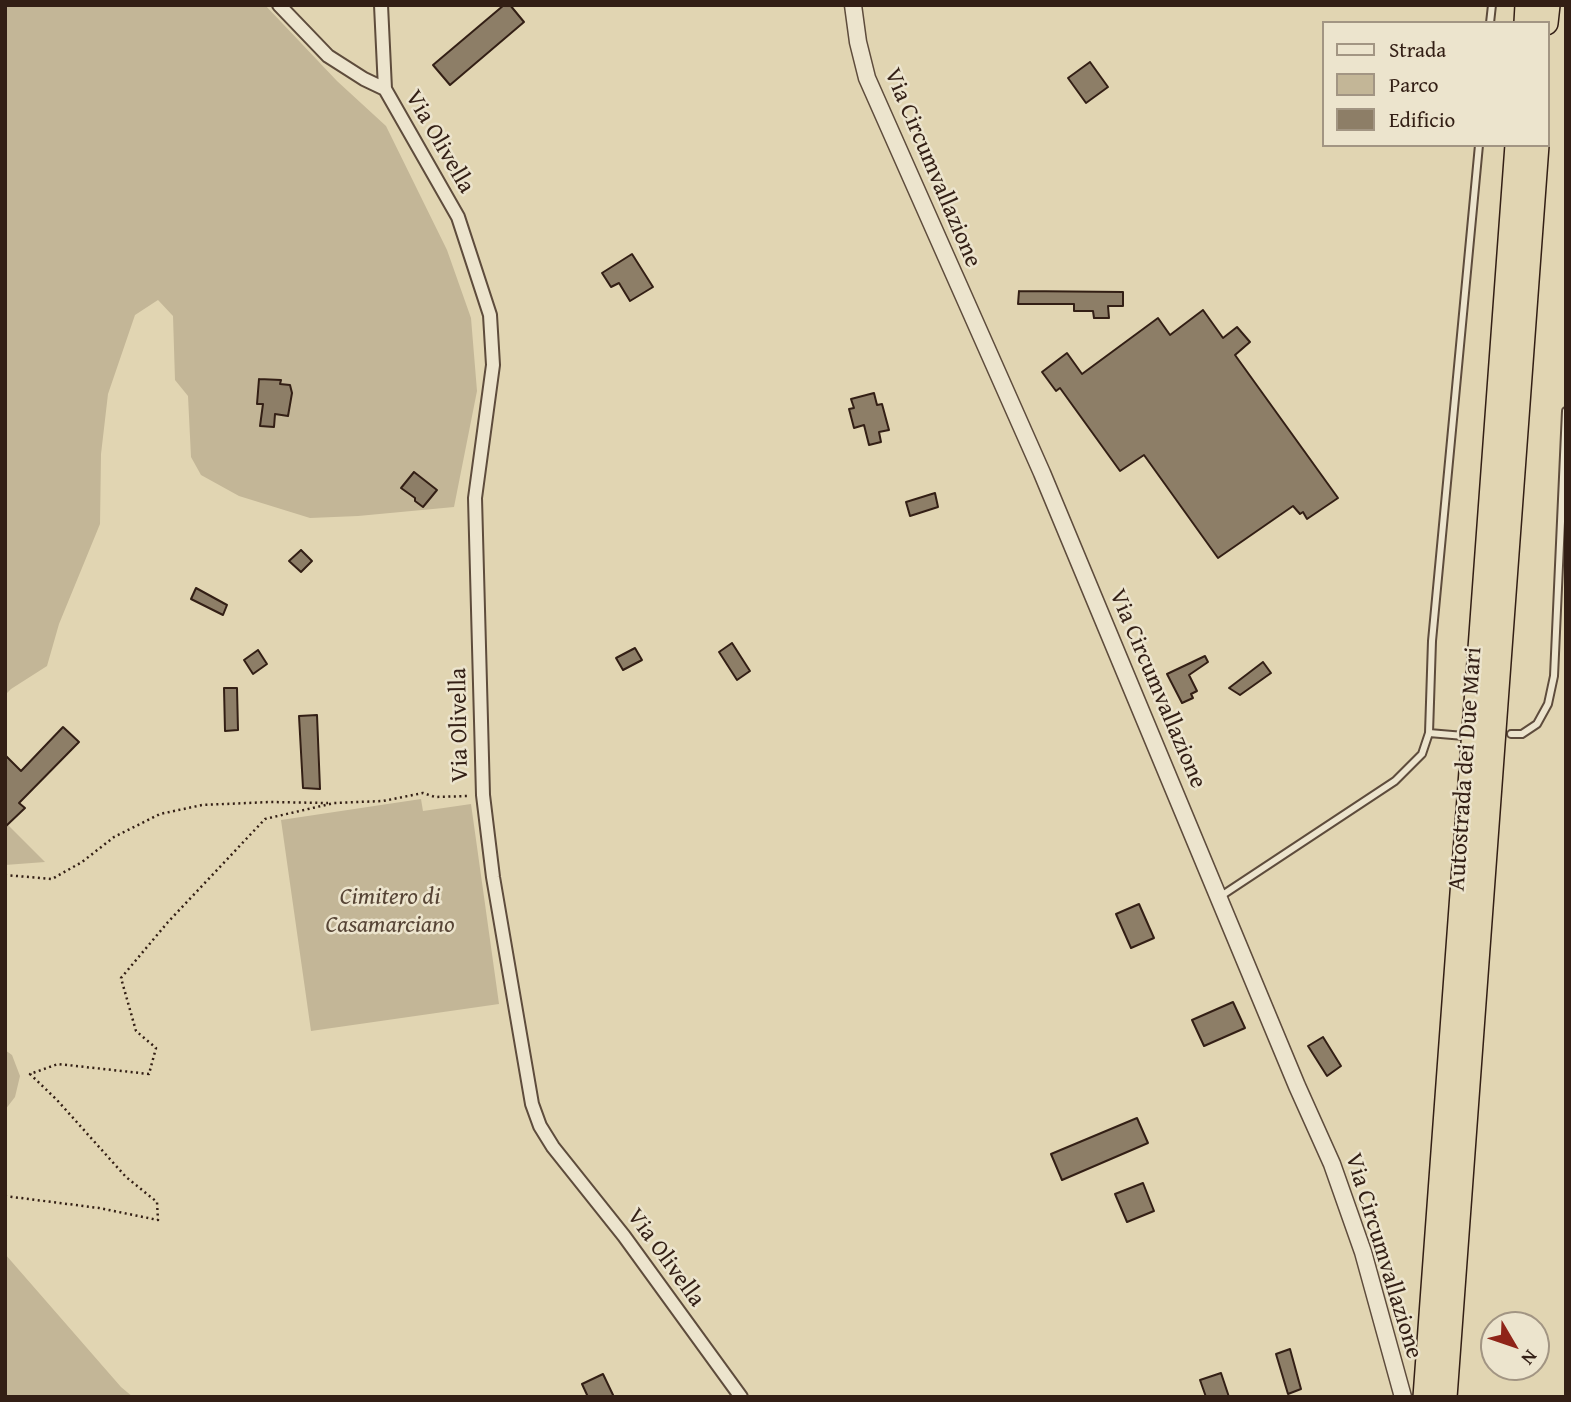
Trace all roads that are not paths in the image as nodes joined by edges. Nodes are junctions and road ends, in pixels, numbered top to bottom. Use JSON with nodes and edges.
{"nodes":[{"id":1,"x":279,"y":5,"type":"edge"},
{"id":2,"x":380,"y":5,"type":"edge"},
{"id":3,"x":853,"y":5,"type":"edge"},
{"id":4,"x":385,"y":89,"type":"junction"},
{"id":5,"x":1479,"y":147,"type":"edge"},
{"id":6,"x":1517,"y":147,"type":"edge"},
{"id":7,"x":1538,"y":147,"type":"edge"},
{"id":8,"x":1566,"y":411,"type":"edge"},
{"id":9,"x":1429,"y":733,"type":"junction"},
{"id":10,"x":1511,"y":734,"type":"dead end"},
{"id":11,"x":1464,"y":736,"type":"dead end"},
{"id":12,"x":1220,"y":897,"type":"junction"},
{"id":13,"x":741,"y":1397,"type":"edge"},
{"id":14,"x":1403,"y":1397,"type":"edge"},
{"id":15,"x":1425,"y":1397,"type":"edge"},
{"id":16,"x":1445,"y":1397,"type":"edge"}],
"edges":[{"from":1,"to":4,"type":"street"},
{"from":2,"to":4,"type":"street","name":"Via Olivella"},
{"from":3,"to":12,"type":"street","name":"Via Circumvallazione"},
{"from":4,"to":13,"type":"street","name":"Via Olivella"},
{"from":5,"to":9,"type":"lane"},
{"from":6,"to":15,"type":"highway","name":"Autostrada dei Due Mari"},
{"from":7,"to":16,"type":"highway","name":"Autostrada dei Due Mari"},
{"from":8,"to":10,"type":"lane"},
{"from":9,"to":11,"type":"lane"},
{"from":9,"to":12,"type":"lane"},
{"from":12,"to":14,"type":"street","name":"Via Circumvallazione"}]}
